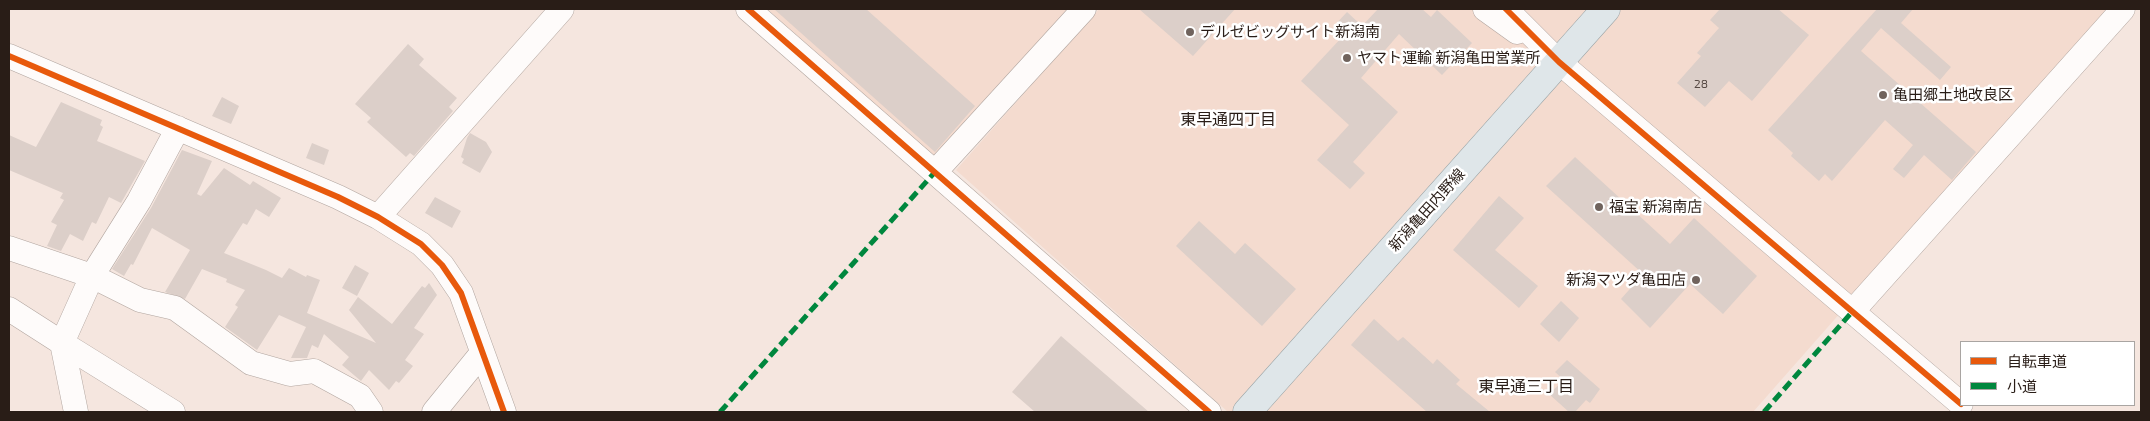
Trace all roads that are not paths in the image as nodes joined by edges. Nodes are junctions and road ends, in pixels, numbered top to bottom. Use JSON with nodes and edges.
{"nodes":[{"id":1,"x":562,"y":9,"type":"edge"},
{"id":2,"x":748,"y":9,"type":"edge"},
{"id":3,"x":1084,"y":9,"type":"edge"},
{"id":4,"x":1485,"y":9,"type":"edge"},
{"id":5,"x":1506,"y":9,"type":"edge"},
{"id":6,"x":1606,"y":9,"type":"edge"},
{"id":7,"x":2123,"y":9,"type":"edge"},
{"id":8,"x":9,"y":56,"type":"edge"},
{"id":9,"x":1559,"y":62,"type":"junction"},
{"id":10,"x":178,"y":128,"type":"junction"},
{"id":11,"x":935,"y":172,"type":"junction"},
{"id":12,"x":378,"y":216,"type":"junction"},
{"id":13,"x":9,"y":248,"type":"edge"},
{"id":14,"x":92,"y":276,"type":"junction"},
{"id":15,"x":9,"y":309,"type":"edge"},
{"id":16,"x":1852,"y":312,"type":"junction"},
{"id":17,"x":62,"y":343,"type":"junction"},
{"id":18,"x":482,"y":353,"type":"junction"},
{"id":19,"x":1960,"y":402,"type":"edge"},
{"id":20,"x":76,"y":412,"type":"edge"},
{"id":21,"x":173,"y":412,"type":"edge"},
{"id":22,"x":371,"y":412,"type":"edge"},
{"id":23,"x":434,"y":412,"type":"edge"},
{"id":24,"x":504,"y":412,"type":"edge"},
{"id":25,"x":1209,"y":412,"type":"edge"},
{"id":26,"x":1247,"y":412,"type":"edge"}],
"edges":[{"from":1,"to":12,"type":"street"},
{"from":2,"to":11,"type":"street"},
{"from":3,"to":11,"type":"street"},
{"from":4,"to":9,"type":"street"},
{"from":5,"to":9,"type":"street"},
{"from":6,"to":9,"type":"main road","name":"新潟亀田内野線"},
{"from":7,"to":16,"type":"street"},
{"from":8,"to":10,"type":"street"},
{"from":9,"to":16,"type":"street"},
{"from":9,"to":26,"type":"main road","name":"新潟亀田内野線"},
{"from":10,"to":12,"type":"street"},
{"from":10,"to":14,"type":"street"},
{"from":11,"to":25,"type":"street"},
{"from":12,"to":18,"type":"street"},
{"from":13,"to":14,"type":"street"},
{"from":14,"to":17,"type":"street"},
{"from":14,"to":22,"type":"street"},
{"from":15,"to":17,"type":"street"},
{"from":16,"to":19,"type":"street"},
{"from":17,"to":20,"type":"street"},
{"from":17,"to":21,"type":"street"},
{"from":18,"to":23,"type":"street"},
{"from":18,"to":24,"type":"street"}]}
